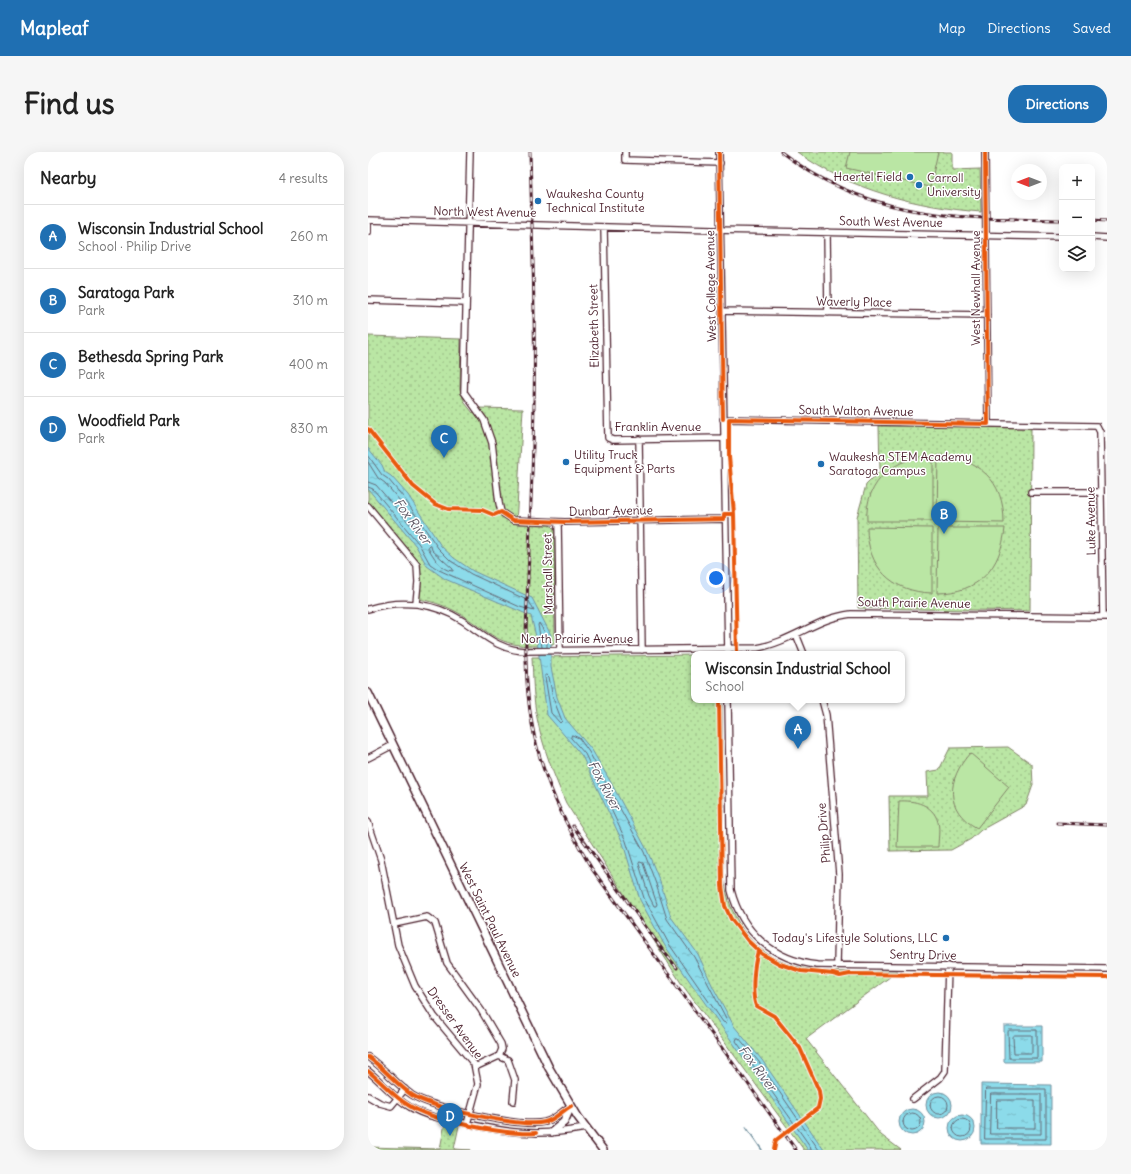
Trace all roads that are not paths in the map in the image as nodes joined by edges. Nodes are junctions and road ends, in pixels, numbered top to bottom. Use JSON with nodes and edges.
{"nodes":[{"id":1,"x":470,"y":152,"type":"edge"},
{"id":2,"x":625,"y":152,"type":"edge"},
{"id":3,"x":719,"y":152,"type":"edge"},
{"id":4,"x":985,"y":152,"type":"edge"},
{"id":5,"x":720,"y":163,"type":"junction"},
{"id":6,"x":368,"y":220,"type":"edge"},
{"id":7,"x":468,"y":223,"type":"junction"},
{"id":8,"x":604,"y":227,"type":"junction"},
{"id":9,"x":720,"y":230,"type":"junction"},
{"id":10,"x":368,"y":232,"type":"edge"},
{"id":11,"x":827,"y":232,"type":"junction"},
{"id":12,"x":987,"y":235,"type":"junction"},
{"id":13,"x":1059,"y":237,"type":"edge"},
{"id":14,"x":1095,"y":237,"type":"edge"},
{"id":15,"x":1107,"y":238,"type":"edge"},
{"id":16,"x":368,"y":300,"type":"edge"},
{"id":17,"x":466,"y":303,"type":"junction"},
{"id":18,"x":722,"y":311,"type":"junction"},
{"id":19,"x":828,"y":313,"type":"junction"},
{"id":20,"x":987,"y":315,"type":"junction"},
{"id":21,"x":723,"y":419,"type":"junction"},
{"id":22,"x":607,"y":424,"type":"joint"},
{"id":23,"x":988,"y":424,"type":"junction"},
{"id":24,"x":1096,"y":426,"type":"joint"},
{"id":25,"x":723,"y":438,"type":"junction"},
{"id":26,"x":639,"y":439,"type":"junction"},
{"id":27,"x":1031,"y":492,"type":"dead end"},
{"id":28,"x":1101,"y":492,"type":"junction"},
{"id":29,"x":368,"y":506,"type":"edge"},
{"id":30,"x":724,"y":519,"type":"junction"},
{"id":31,"x":640,"y":521,"type":"junction"},
{"id":32,"x":558,"y":522,"type":"junction"},
{"id":33,"x":416,"y":604,"type":"junction"},
{"id":34,"x":368,"y":609,"type":"edge"},
{"id":35,"x":1105,"y":617,"type":"edge"},
{"id":36,"x":796,"y":634,"type":"junction"},
{"id":37,"x":642,"y":650,"type":"junction"},
{"id":38,"x":560,"y":651,"type":"junction"},
{"id":39,"x":691,"y":651,"type":"edge"},
{"id":40,"x":728,"y":651,"type":"edge"},
{"id":41,"x":736,"y":651,"type":"edge"},
{"id":42,"x":803,"y":651,"type":"edge"},
{"id":43,"x":368,"y":694,"type":"edge"},
{"id":44,"x":728,"y":703,"type":"edge"},
{"id":45,"x":823,"y":703,"type":"edge"},
{"id":46,"x":393,"y":745,"type":"junction"},
{"id":47,"x":368,"y":758,"type":"edge"},
{"id":48,"x":368,"y":822,"type":"edge"},
{"id":49,"x":394,"y":924,"type":"junction"},
{"id":50,"x":837,"y":965,"type":"junction"},
{"id":51,"x":948,"y":966,"type":"junction"},
{"id":52,"x":1107,"y":969,"type":"edge"},
{"id":53,"x":499,"y":1056,"type":"junction"},
{"id":54,"x":368,"y":1057,"type":"edge"},
{"id":55,"x":475,"y":1067,"type":"junction"},
{"id":56,"x":368,"y":1071,"type":"edge"},
{"id":57,"x":405,"y":1089,"type":"junction"},
{"id":58,"x":368,"y":1096,"type":"edge"},
{"id":59,"x":398,"y":1099,"type":"junction"},
{"id":60,"x":912,"y":1099,"type":"dead end"},
{"id":61,"x":513,"y":1101,"type":"dead end"},
{"id":62,"x":571,"y":1106,"type":"junction"},
{"id":63,"x":470,"y":1113,"type":"junction"},
{"id":64,"x":535,"y":1123,"type":"junction"},
{"id":65,"x":467,"y":1124,"type":"junction"},
{"id":66,"x":586,"y":1128,"type":"junction"},
{"id":67,"x":552,"y":1132,"type":"junction"},
{"id":68,"x":536,"y":1133,"type":"junction"},
{"id":69,"x":603,"y":1150,"type":"edge"}],
"edges":[{"from":1,"to":7,"type":"street","name":"Dunbar Avenue"},
{"from":2,"to":5,"type":"street"},
{"from":3,"to":5,"type":"street","name":"West College Avenue"},
{"from":4,"to":12,"type":"street","name":"West Newhall Avenue"},
{"from":5,"to":9,"type":"street","name":"West College Avenue"},
{"from":6,"to":7,"type":"street","name":"North West Avenue"},
{"from":6,"to":10,"type":"street"},
{"from":7,"to":8,"type":"street","name":"North West Avenue"},
{"from":7,"to":17,"type":"street","name":"Dunbar Avenue"},
{"from":8,"to":9,"type":"street","name":"North West Avenue"},
{"from":8,"to":22,"type":"street","name":"Elizabeth Street"},
{"from":9,"to":11,"type":"street","name":"South West Avenue"},
{"from":9,"to":18,"type":"street","name":"West College Avenue"},
{"from":11,"to":12,"type":"street","name":"South West Avenue"},
{"from":11,"to":19,"type":"street"},
{"from":12,"to":13,"type":"street","name":"South West Avenue"},
{"from":12,"to":20,"type":"street","name":"West Newhall Avenue"},
{"from":14,"to":15,"type":"street"},
{"from":16,"to":17,"type":"street"},
{"from":17,"to":32,"type":"street","name":"Dunbar Avenue"},
{"from":18,"to":19,"type":"street","name":"Waverly Place"},
{"from":18,"to":21,"type":"street","name":"West College Avenue"},
{"from":19,"to":20,"type":"street","name":"Waverly Place"},
{"from":20,"to":23,"type":"street","name":"West Newhall Avenue"},
{"from":21,"to":23,"type":"street","name":"South Walton Avenue"},
{"from":21,"to":25,"type":"street","name":"West College Avenue"},
{"from":22,"to":26,"type":"street","name":"Franklin Avenue"},
{"from":23,"to":24,"type":"street","name":"South Walton Avenue"},
{"from":24,"to":28,"type":"street","name":"Luke Avenue"},
{"from":25,"to":26,"type":"street","name":"Franklin Avenue"},
{"from":25,"to":30,"type":"street","name":"West College Avenue"},
{"from":26,"to":31,"type":"street"},
{"from":27,"to":28,"type":"street"},
{"from":28,"to":35,"type":"street","name":"Luke Avenue"},
{"from":29,"to":33,"type":"street"},
{"from":30,"to":31,"type":"street","name":"Dunbar Avenue"},
{"from":30,"to":40,"type":"street","name":"West College Avenue"},
{"from":31,"to":32,"type":"street","name":"Dunbar Avenue"},
{"from":31,"to":37,"type":"street"},
{"from":32,"to":38,"type":"street","name":"Marshall Street"},
{"from":33,"to":34,"type":"street","name":"North Prairie Avenue"},
{"from":33,"to":38,"type":"street","name":"North Prairie Avenue"},
{"from":35,"to":36,"type":"street","name":"South Prairie Avenue"},
{"from":36,"to":41,"type":"street","name":"South Prairie Avenue"},
{"from":36,"to":42,"type":"street"},
{"from":37,"to":38,"type":"street","name":"North Prairie Avenue"},
{"from":37,"to":39,"type":"street","name":"North Prairie Avenue"},
{"from":43,"to":46,"type":"main road","name":"West Saint Paul Avenue"},
{"from":44,"to":50,"type":"street","name":"Sentry Drive"},
{"from":45,"to":50,"type":"street","name":"Philip Drive"},
{"from":46,"to":47,"type":"street"},
{"from":46,"to":62,"type":"main road","name":"West Saint Paul Avenue"},
{"from":48,"to":49,"type":"street","name":"Dresser Avenue"},
{"from":49,"to":53,"type":"street"},
{"from":49,"to":55,"type":"street","name":"Dresser Avenue"},
{"from":50,"to":51,"type":"street","name":"Sentry Drive"},
{"from":51,"to":52,"type":"street","name":"Sentry Drive"},
{"from":51,"to":60,"type":"street"},
{"from":53,"to":55,"type":"street"},
{"from":53,"to":61,"type":"street"},
{"from":54,"to":57,"type":"street"},
{"from":55,"to":63,"type":"street","name":"Dresser Avenue"},
{"from":56,"to":59,"type":"street"},
{"from":57,"to":59,"type":"street"},
{"from":57,"to":63,"type":"street"},
{"from":58,"to":59,"type":"street"},
{"from":59,"to":65,"type":"street"},
{"from":62,"to":64,"type":"street"},
{"from":62,"to":66,"type":"main road","name":"West Saint Paul Avenue"},
{"from":62,"to":67,"type":"main road"},
{"from":63,"to":64,"type":"street"},
{"from":63,"to":65,"type":"street","name":"Dresser Avenue"},
{"from":64,"to":68,"type":"street"},
{"from":65,"to":68,"type":"street"},
{"from":66,"to":67,"type":"street"},
{"from":66,"to":69,"type":"main road","name":"West Saint Paul Avenue"},
{"from":67,"to":68,"type":"street"}]}
